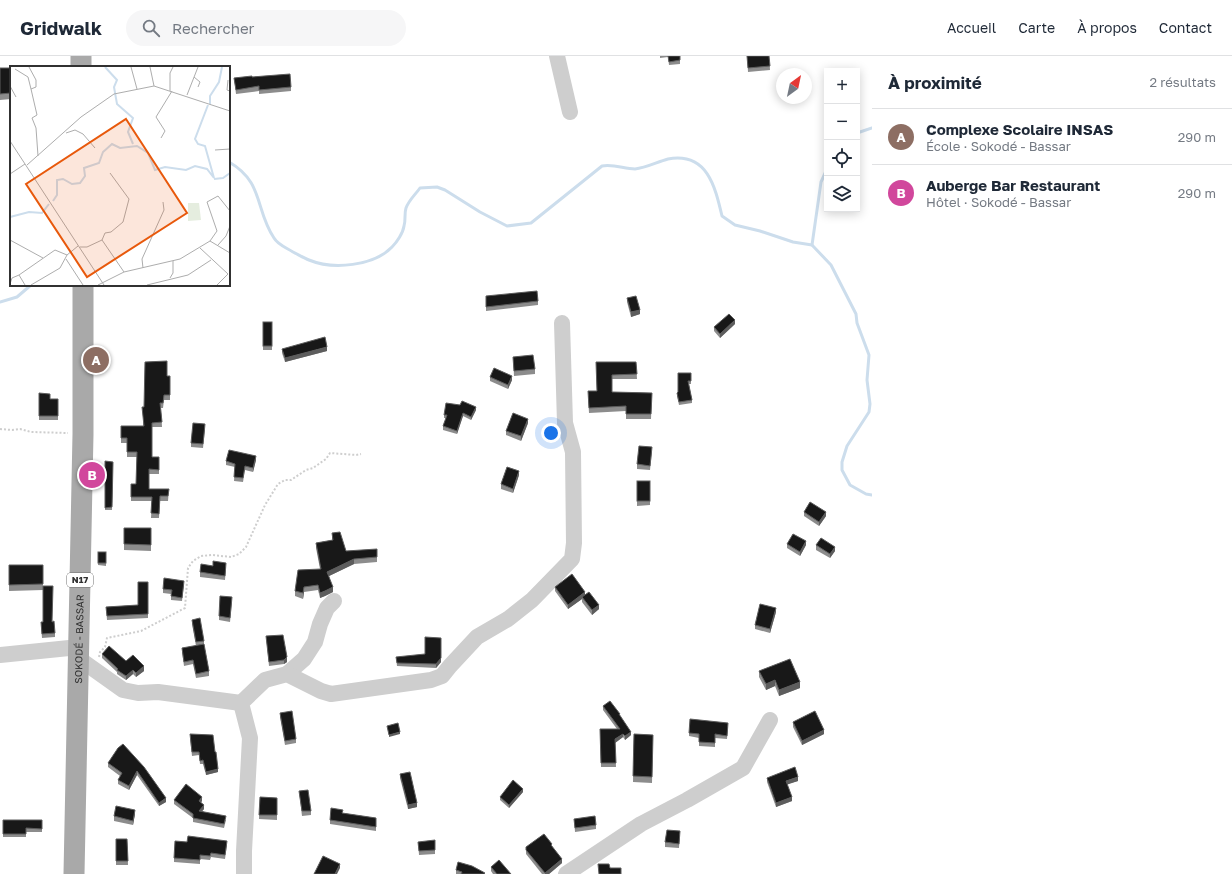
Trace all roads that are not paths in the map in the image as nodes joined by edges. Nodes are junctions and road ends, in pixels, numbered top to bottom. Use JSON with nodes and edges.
{"nodes":[{"id":1,"x":557,"y":56,"type":"edge"},
{"id":2,"x":570,"y":112,"type":"dead end"},
{"id":3,"x":83,"y":286,"type":"edge"},
{"id":4,"x":562,"y":323,"type":"dead end"},
{"id":5,"x":334,"y":601,"type":"dead end"},
{"id":6,"x":0,"y":655,"type":"edge"},
{"id":7,"x":83,"y":658,"type":"junction"},
{"id":8,"x":286,"y":674,"type":"junction"},
{"id":9,"x":241,"y":703,"type":"junction"},
{"id":10,"x":770,"y":720,"type":"dead end"},
{"id":11,"x":568,"y":873,"type":"edge"},
{"id":12,"x":74,"y":874,"type":"edge"},
{"id":13,"x":244,"y":874,"type":"edge"}],
"edges":[{"from":1,"to":2,"type":"street"},
{"from":3,"to":7,"type":"main road","name":"SOKODÉ - BASSAR","number":"N17"},
{"from":4,"to":8,"type":"street"},
{"from":5,"to":8,"type":"street"},
{"from":6,"to":7,"type":"street"},
{"from":7,"to":9,"type":"street"},
{"from":7,"to":12,"type":"main road","name":"SOKODÉ - BASSAR","number":"N17"},
{"from":8,"to":9,"type":"street"},
{"from":9,"to":13,"type":"street"},
{"from":10,"to":11,"type":"street"}]}
